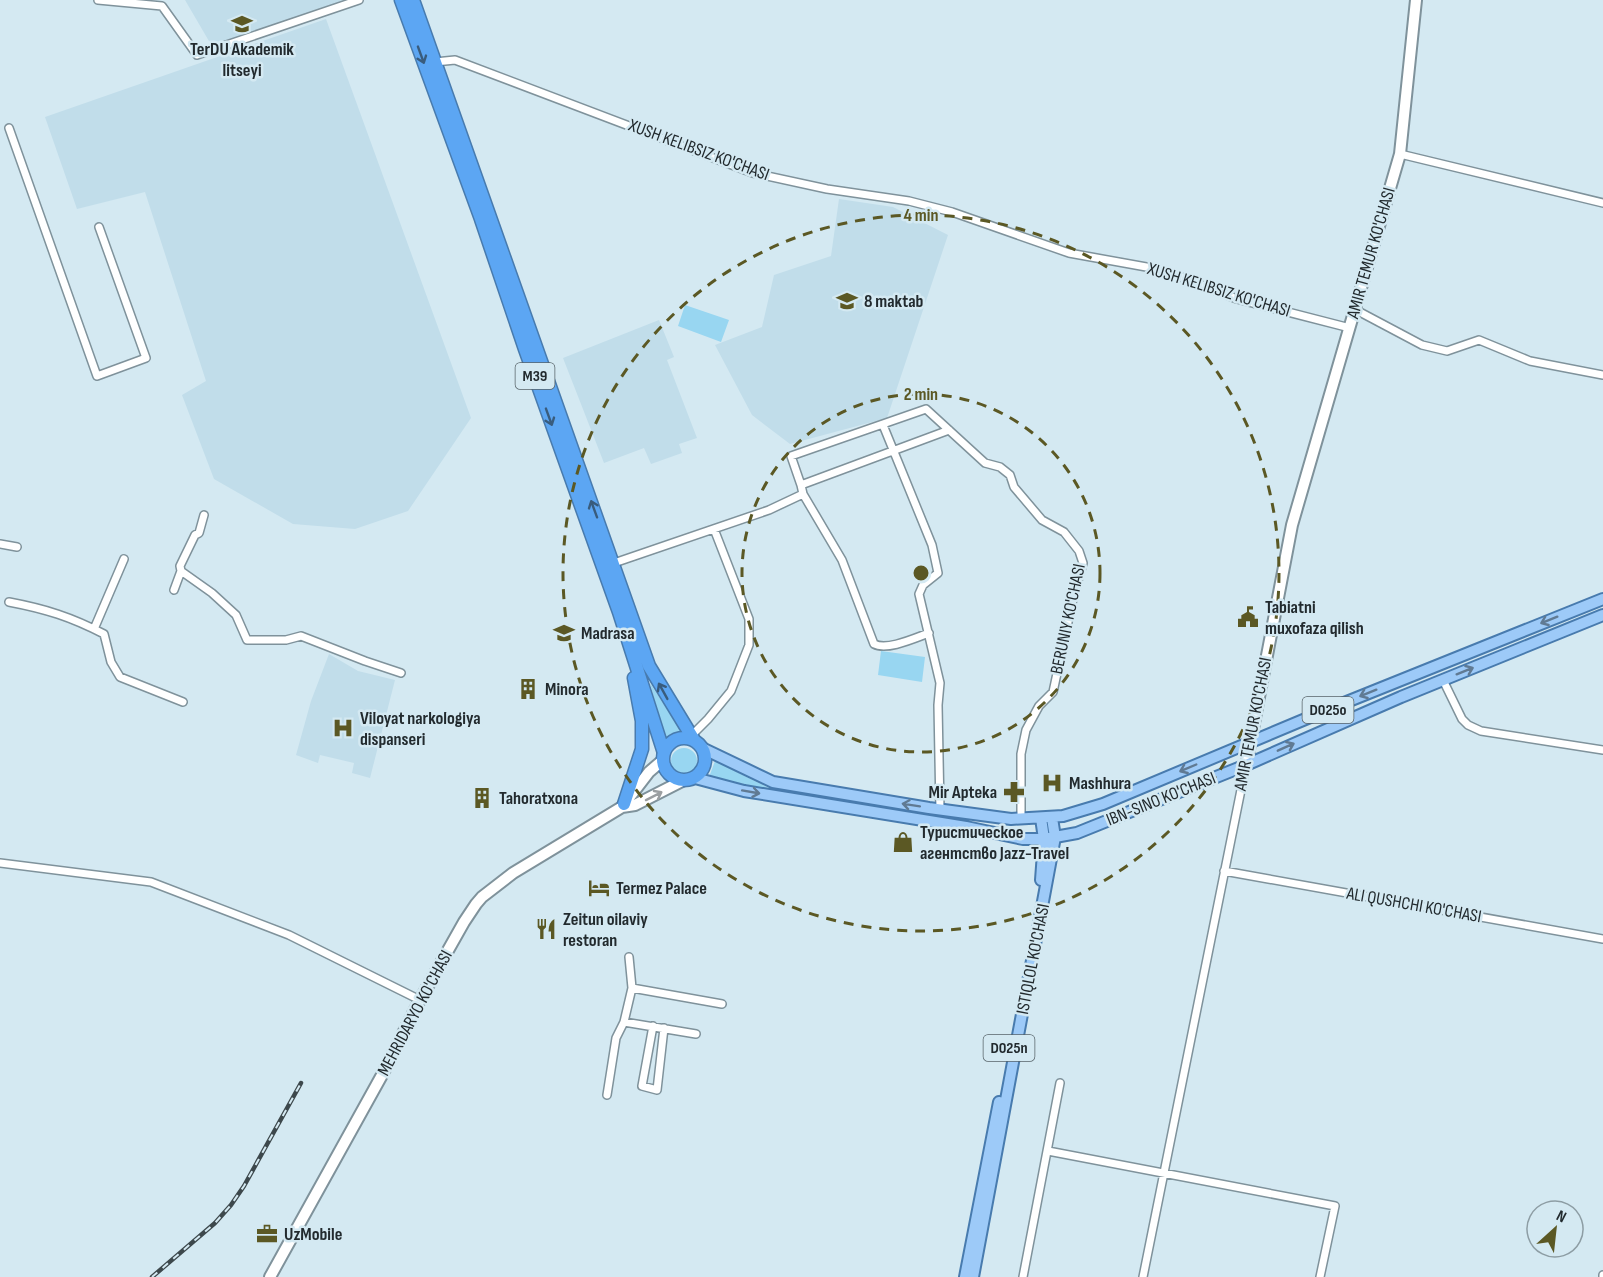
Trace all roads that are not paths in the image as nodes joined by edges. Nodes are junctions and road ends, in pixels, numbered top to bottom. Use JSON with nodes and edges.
{"nodes":[{"id":1,"x":98,"y":0,"type":"edge"},
{"id":2,"x":359,"y":0,"type":"edge"},
{"id":3,"x":401,"y":0,"type":"edge"},
{"id":4,"x":413,"y":0,"type":"edge"},
{"id":5,"x":1416,"y":0,"type":"edge"},
{"id":6,"x":435,"y":62,"type":"junction"},
{"id":7,"x":9,"y":128,"type":"dead end"},
{"id":8,"x":1400,"y":154,"type":"junction"},
{"id":9,"x":1603,"y":202,"type":"edge"},
{"id":10,"x":99,"y":227,"type":"dead end"},
{"id":11,"x":1356,"y":310,"type":"junction"},
{"id":12,"x":1350,"y":328,"type":"junction"},
{"id":13,"x":1603,"y":375,"type":"edge"},
{"id":14,"x":883,"y":425,"type":"junction"},
{"id":15,"x":949,"y":430,"type":"junction"},
{"id":16,"x":894,"y":452,"type":"junction"},
{"id":17,"x":801,"y":485,"type":"junction"},
{"id":18,"x":803,"y":494,"type":"junction"},
{"id":19,"x":204,"y":515,"type":"dead end"},
{"id":20,"x":714,"y":529,"type":"junction"},
{"id":21,"x":0,"y":544,"type":"edge"},
{"id":22,"x":17,"y":547,"type":"dead end"},
{"id":23,"x":124,"y":559,"type":"dead end"},
{"id":24,"x":614,"y":563,"type":"junction"},
{"id":25,"x":181,"y":571,"type":"junction"},
{"id":26,"x":174,"y":590,"type":"dead end"},
{"id":27,"x":1603,"y":599,"type":"edge"},
{"id":28,"x":9,"y":602,"type":"dead end"},
{"id":29,"x":1603,"y":615,"type":"edge"},
{"id":30,"x":94,"y":629,"type":"junction"},
{"id":31,"x":929,"y":633,"type":"junction"},
{"id":32,"x":635,"y":665,"type":"junction"},
{"id":33,"x":401,"y":672,"type":"dead end"},
{"id":34,"x":1443,"y":680,"type":"junction"},
{"id":35,"x":183,"y":702,"type":"dead end"},
{"id":36,"x":695,"y":742,"type":"junction"},
{"id":37,"x":1250,"y":742,"type":"junction"},
{"id":38,"x":1603,"y":750,"type":"edge"},
{"id":39,"x":664,"y":756,"type":"junction"},
{"id":40,"x":1246,"y":765,"type":"junction"},
{"id":41,"x":689,"y":779,"type":"junction"},
{"id":42,"x":623,"y":806,"type":"junction"},
{"id":43,"x":940,"y":810,"type":"junction"},
{"id":44,"x":1046,"y":818,"type":"junction"},
{"id":45,"x":1021,"y":819,"type":"junction"},
{"id":46,"x":1055,"y":837,"type":"junction"},
{"id":47,"x":1044,"y":838,"type":"junction"},
{"id":48,"x":0,"y":862,"type":"edge"},
{"id":49,"x":1224,"y":871,"type":"junction"},
{"id":50,"x":1603,"y":939,"type":"edge"},
{"id":51,"x":628,"y":957,"type":"dead end"},
{"id":52,"x":632,"y":988,"type":"junction"},
{"id":53,"x":420,"y":1000,"type":"junction"},
{"id":54,"x":722,"y":1004,"type":"dead end"},
{"id":55,"x":624,"y":1022,"type":"junction"},
{"id":56,"x":653,"y":1026,"type":"junction"},
{"id":57,"x":664,"y":1028,"type":"junction"},
{"id":58,"x":696,"y":1034,"type":"dead end"},
{"id":59,"x":1060,"y":1083,"type":"dead end"},
{"id":60,"x":607,"y":1095,"type":"dead end"},
{"id":61,"x":1048,"y":1151,"type":"junction"},
{"id":62,"x":1164,"y":1173,"type":"junction"},
{"id":63,"x":270,"y":1277,"type":"edge"},
{"id":64,"x":965,"y":1277,"type":"edge"},
{"id":65,"x":973,"y":1277,"type":"edge"},
{"id":66,"x":1023,"y":1277,"type":"edge"},
{"id":67,"x":1143,"y":1277,"type":"edge"},
{"id":68,"x":1320,"y":1277,"type":"edge"}],
"edges":[{"from":1,"to":2,"type":"street"},
{"from":3,"to":32,"type":"highway","number":"M39","one_way":true},
{"from":4,"to":6,"type":"highway","number":"M39"},
{"from":5,"to":8,"type":"main road","name":"AMIR TEMUR KO'CHASI"},
{"from":6,"to":12,"type":"street","name":"XUSH KELIBSIZ KO'CHASI"},
{"from":24,"to":6,"type":"highway","number":"M39","one_way":true},
{"from":7,"to":10,"type":"street"},
{"from":8,"to":9,"type":"street"},
{"from":8,"to":11,"type":"main road","name":"AMIR TEMUR KO'CHASI"},
{"from":11,"to":12,"type":"main road","name":"AMIR TEMUR KO'CHASI"},
{"from":11,"to":13,"type":"street"},
{"from":12,"to":37,"type":"main road","name":"AMIR TEMUR KO'CHASI"},
{"from":14,"to":15,"type":"street","name":"BERUNIY KO'CHASI"},
{"from":14,"to":16,"type":"street"},
{"from":14,"to":17,"type":"street","name":"BERUNIY KO'CHASI"},
{"from":15,"to":16,"type":"street"},
{"from":15,"to":45,"type":"street","name":"BERUNIY KO'CHASI"},
{"from":16,"to":17,"type":"street"},
{"from":16,"to":31,"type":"street"},
{"from":17,"to":18,"type":"street"},
{"from":18,"to":20,"type":"street"},
{"from":18,"to":31,"type":"street"},
{"from":19,"to":25,"type":"street"},
{"from":20,"to":24,"type":"street"},
{"from":20,"to":36,"type":"street"},
{"from":21,"to":22,"type":"street"},
{"from":23,"to":30,"type":"street"},
{"from":36,"to":24,"type":"highway","number":"M39","one_way":true},
{"from":25,"to":26,"type":"street"},
{"from":25,"to":33,"type":"street"},
{"from":27,"to":37,"type":"main road","name":"IBN-SINO KO'CHASI","number":"D025o","one_way":true},
{"from":28,"to":30,"type":"street"},
{"from":34,"to":29,"type":"main road","name":"IBN-SINO KO'CHASI","number":"D025o","one_way":true},
{"from":30,"to":35,"type":"street"},
{"from":31,"to":43,"type":"street"},
{"from":32,"to":39,"type":"highway","number":"M39"},
{"from":32,"to":42,"type":"highway"},
{"from":34,"to":38,"type":"street"},
{"from":40,"to":34,"type":"main road","name":"IBN-SINO KO'CHASI","number":"D025o","one_way":true},
{"from":36,"to":39,"type":"highway"},
{"from":36,"to":41,"type":"highway"},
{"from":43,"to":36,"type":"main road","name":"IBN-SINO KO'CHASI","one_way":true},
{"from":37,"to":40,"type":"main road","name":"AMIR TEMUR KO'CHASI"},
{"from":37,"to":44,"type":"main road","name":"IBN-SINO KO'CHASI","number":"D025o","one_way":true},
{"from":39,"to":41,"type":"highway"},
{"from":39,"to":42,"type":"main road"},
{"from":40,"to":46,"type":"main road","name":"IBN-SINO KO'CHASI","number":"D025o"},
{"from":40,"to":49,"type":"street","name":"AMIR TEMUR KO'CHASI"},
{"from":42,"to":41,"type":"main road","one_way":true},
{"from":41,"to":47,"type":"main road","name":"IBN-SINO KO'CHASI","one_way":true},
{"from":42,"to":53,"type":"main road","name":"МEHRIDARYO KO'CHASI"},
{"from":43,"to":45,"type":"main road","name":"IBN-SINO KO'CHASI"},
{"from":44,"to":45,"type":"main road","name":"IBN-SINO KO'CHASI"},
{"from":44,"to":46,"type":"main road","name":"ISTIQLOL KO'CHASI","number":"D025n"},
{"from":44,"to":47,"type":"main road","name":"ISTIQLOL KO'CHASI","number":"D025n"},
{"from":46,"to":47,"type":"main road","name":"IBN-SINO KO'CHASI"},
{"from":46,"to":65,"type":"main road","name":"ISTIQLOL KO'CHASI","number":"D025n"},
{"from":47,"to":64,"type":"main road","name":"ISTIQLOL KO'CHASI","number":"D025n"},
{"from":48,"to":53,"type":"street"},
{"from":49,"to":50,"type":"street","name":"ALI QUSHCHI KO'CHASI"},
{"from":49,"to":62,"type":"street","name":"AMIR TEMUR KO'CHASI"},
{"from":51,"to":52,"type":"street"},
{"from":52,"to":54,"type":"street"},
{"from":52,"to":55,"type":"street"},
{"from":53,"to":63,"type":"main road","name":"МEHRIDARYO KO'CHASI"},
{"from":55,"to":56,"type":"street"},
{"from":55,"to":60,"type":"street"},
{"from":56,"to":57,"type":"street"},
{"from":56,"to":57,"type":"street"},
{"from":57,"to":58,"type":"street"},
{"from":59,"to":61,"type":"street"},
{"from":61,"to":62,"type":"street"},
{"from":61,"to":66,"type":"street"},
{"from":62,"to":67,"type":"street","name":"AMIR TEMUR KO'CHASI"},
{"from":62,"to":68,"type":"street"}]}
